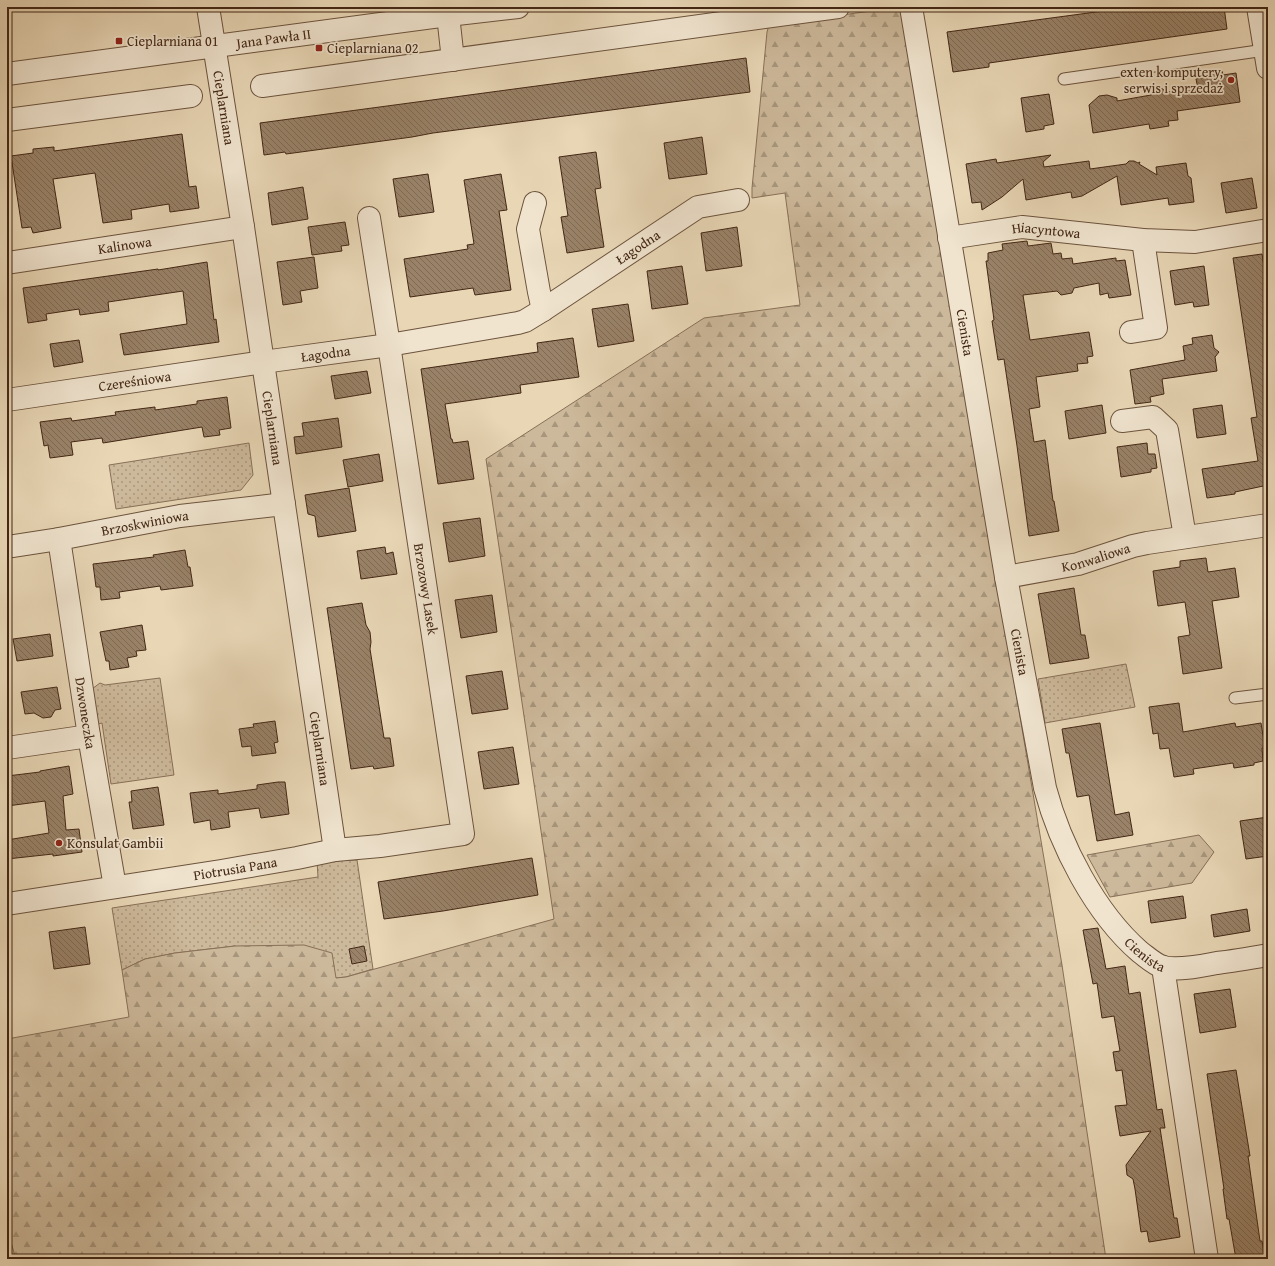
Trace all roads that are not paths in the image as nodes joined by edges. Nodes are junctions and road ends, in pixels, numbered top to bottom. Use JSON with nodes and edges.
{"nodes":[{"id":1,"x":208,"y":7,"type":"edge"},
{"id":2,"x":518,"y":7,"type":"edge"},
{"id":3,"x":838,"y":7,"type":"edge"},
{"id":4,"x":911,"y":7,"type":"edge"},
{"id":5,"x":1258,"y":7,"type":"edge"},
{"id":6,"x":448,"y":15,"type":"junction"},
{"id":7,"x":214,"y":46,"type":"junction"},
{"id":8,"x":1267,"y":59,"type":"edge"},
{"id":9,"x":453,"y":60,"type":"junction"},
{"id":10,"x":7,"y":74,"type":"edge"},
{"id":11,"x":1064,"y":80,"type":"dead end"},
{"id":12,"x":262,"y":86,"type":"dead end"},
{"id":13,"x":191,"y":96,"type":"dead end"},
{"id":14,"x":7,"y":120,"type":"edge"},
{"id":15,"x":738,"y":200,"type":"dead end"},
{"id":16,"x":535,"y":203,"type":"dead end"},
{"id":17,"x":369,"y":218,"type":"dead end"},
{"id":18,"x":243,"y":227,"type":"junction"},
{"id":19,"x":1268,"y":230,"type":"edge"},
{"id":20,"x":949,"y":238,"type":"junction"},
{"id":21,"x":1143,"y":240,"type":"junction"},
{"id":22,"x":7,"y":263,"type":"edge"},
{"id":23,"x":543,"y":310,"type":"junction"},
{"id":24,"x":1131,"y":332,"type":"dead end"},
{"id":25,"x":389,"y":345,"type":"junction"},
{"id":26,"x":263,"y":362,"type":"junction"},
{"id":27,"x":7,"y":400,"type":"edge"},
{"id":28,"x":1122,"y":421,"type":"dead end"},
{"id":29,"x":284,"y":504,"type":"junction"},
{"id":30,"x":1268,"y":525,"type":"edge"},
{"id":31,"x":1185,"y":537,"type":"junction"},
{"id":32,"x":59,"y":539,"type":"junction"},
{"id":33,"x":7,"y":547,"type":"edge"},
{"id":34,"x":1006,"y":576,"type":"junction"},
{"id":35,"x":1268,"y":694,"type":"edge"},
{"id":36,"x":1235,"y":698,"type":"dead end"},
{"id":37,"x":89,"y":736,"type":"junction"},
{"id":38,"x":7,"y":748,"type":"edge"},
{"id":39,"x":463,"y":834,"type":"joint"},
{"id":40,"x":335,"y":850,"type":"junction"},
{"id":41,"x":115,"y":887,"type":"junction"},
{"id":42,"x":7,"y":904,"type":"edge"},
{"id":43,"x":1268,"y":955,"type":"edge"},
{"id":44,"x":1163,"y":967,"type":"junction"},
{"id":45,"x":1207,"y":1259,"type":"edge"}],
"edges":[{"from":1,"to":7,"type":"street","name":"Cieplarniana"},
{"from":2,"to":6,"type":"street","name":"Jana Pawła II"},
{"from":3,"to":9,"type":"street"},
{"from":4,"to":20,"type":"street","name":"Cienista"},
{"from":5,"to":8,"type":"street"},
{"from":6,"to":7,"type":"street","name":"Jana Pawła II"},
{"from":6,"to":9,"type":"street"},
{"from":7,"to":10,"type":"street","name":"Jana Pawła II"},
{"from":7,"to":18,"type":"street","name":"Cieplarniana"},
{"from":8,"to":11,"type":"lane"},
{"from":9,"to":12,"type":"street"},
{"from":13,"to":14,"type":"street"},
{"from":15,"to":23,"type":"street","name":"Łagodna"},
{"from":16,"to":23,"type":"street"},
{"from":17,"to":25,"type":"street"},
{"from":18,"to":22,"type":"street","name":"Kalinowa"},
{"from":18,"to":26,"type":"street","name":"Cieplarniana"},
{"from":19,"to":21,"type":"street","name":"Hiacyntowa"},
{"from":20,"to":21,"type":"street","name":"Hiacyntowa"},
{"from":20,"to":34,"type":"street","name":"Cienista"},
{"from":21,"to":24,"type":"street"},
{"from":23,"to":25,"type":"street","name":"Łagodna"},
{"from":25,"to":26,"type":"street","name":"Łagodna"},
{"from":25,"to":39,"type":"street","name":"Brzozowy Lasek"},
{"from":26,"to":27,"type":"street","name":"Czereśniowa"},
{"from":26,"to":29,"type":"street","name":"Cieplarniana"},
{"from":28,"to":31,"type":"street"},
{"from":29,"to":32,"type":"street","name":"Brzoskwiniowa"},
{"from":29,"to":40,"type":"street","name":"Cieplarniana"},
{"from":30,"to":31,"type":"street","name":"Konwaliowa"},
{"from":31,"to":34,"type":"street","name":"Konwaliowa"},
{"from":32,"to":33,"type":"street","name":"Brzoskwiniowa"},
{"from":32,"to":37,"type":"street","name":"Dzwoneczka"},
{"from":34,"to":44,"type":"street","name":"Cienista"},
{"from":35,"to":36,"type":"lane"},
{"from":37,"to":38,"type":"street"},
{"from":37,"to":41,"type":"street","name":"Dzwoneczka"},
{"from":39,"to":40,"type":"street","name":"Piotrusia Pana"},
{"from":40,"to":41,"type":"street","name":"Piotrusia Pana"},
{"from":41,"to":42,"type":"street","name":"Piotrusia Pana"},
{"from":43,"to":44,"type":"street"},
{"from":44,"to":45,"type":"street","name":"Cienista"}]}
